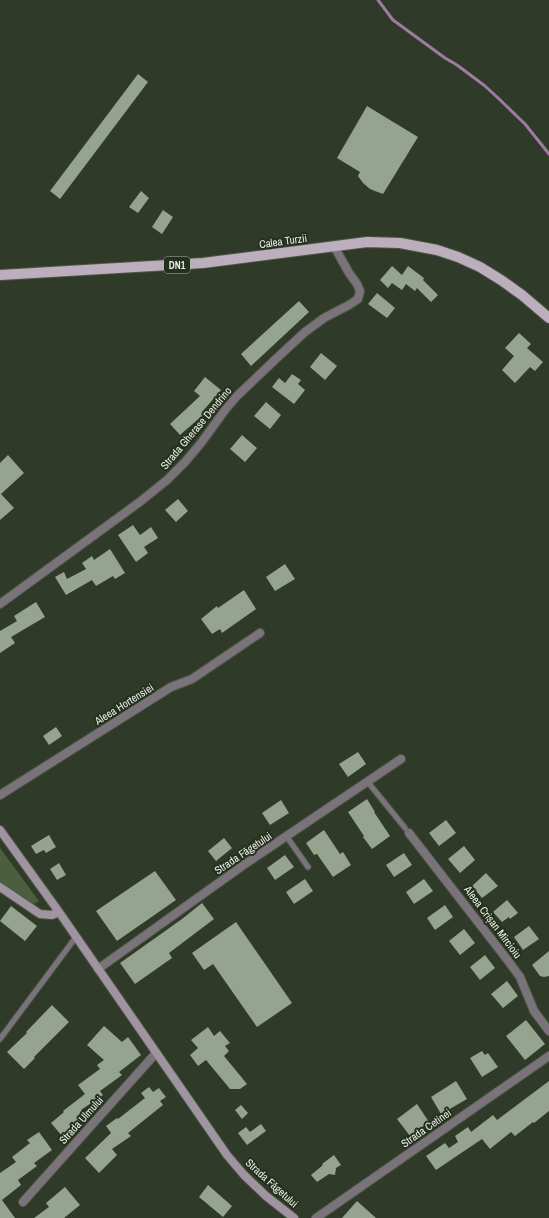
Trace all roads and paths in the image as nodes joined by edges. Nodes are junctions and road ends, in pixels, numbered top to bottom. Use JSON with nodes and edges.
{"nodes":[{"id":1,"x":334,"y":246,"type":"junction"},
{"id":2,"x":0,"y":275,"type":"edge"},
{"id":3,"x":549,"y":318,"type":"edge"},
{"id":4,"x":0,"y":604,"type":"edge"},
{"id":5,"x":260,"y":633,"type":"dead end"},
{"id":6,"x":401,"y":759,"type":"dead end"},
{"id":7,"x":368,"y":781,"type":"junction"},
{"id":8,"x":0,"y":795,"type":"edge"},
{"id":9,"x":0,"y":830,"type":"edge"},
{"id":10,"x":407,"y":831,"type":"joint"},
{"id":11,"x":287,"y":837,"type":"junction"},
{"id":12,"x":308,"y":867,"type":"dead end"},
{"id":13,"x":0,"y":887,"type":"edge"},
{"id":14,"x":59,"y":912,"type":"junction"},
{"id":15,"x":76,"y":937,"type":"junction"},
{"id":16,"x":98,"y":969,"type":"junction"},
{"id":17,"x":549,"y":1031,"type":"edge"},
{"id":18,"x":0,"y":1039,"type":"edge"},
{"id":19,"x":156,"y":1053,"type":"junction"},
{"id":20,"x":549,"y":1056,"type":"edge"},
{"id":21,"x":23,"y":1202,"type":"dead end"},
{"id":22,"x":294,"y":1218,"type":"edge"},
{"id":23,"x":316,"y":1218,"type":"edge"}],
"edges":[{"from":1,"to":2,"type":"main road","name":"Calea Turzii","number":"DN1"},
{"from":1,"to":3,"type":"main road","name":"Calea Turzii","number":"DN1"},
{"from":1,"to":4,"type":"street","name":"Strada Gherase Dendrino"},
{"from":5,"to":8,"type":"street","name":"Aleea Hortensiei"},
{"from":6,"to":7,"type":"street","name":"Strada Făgetului"},
{"from":7,"to":10,"type":"lane"},
{"from":7,"to":11,"type":"street","name":"Strada Făgetului"},
{"from":9,"to":14,"type":"main road","name":"Strada Făgetului"},
{"from":10,"to":17,"type":"street","name":"Aleea Crișan Mircioiu"},
{"from":11,"to":12,"type":"lane"},
{"from":11,"to":16,"type":"street","name":"Strada Făgetului"},
{"from":13,"to":14,"type":"main road"},
{"from":14,"to":15,"type":"main road","name":"Strada Făgetului"},
{"from":15,"to":16,"type":"main road","name":"Strada Făgetului"},
{"from":15,"to":18,"type":"lane"},
{"from":16,"to":19,"type":"main road","name":"Strada Făgetului"},
{"from":19,"to":21,"type":"street","name":"Strada Ulmului"},
{"from":19,"to":22,"type":"main road","name":"Strada Făgetului"},
{"from":20,"to":23,"type":"street","name":"Strada Cetinei"}]}
